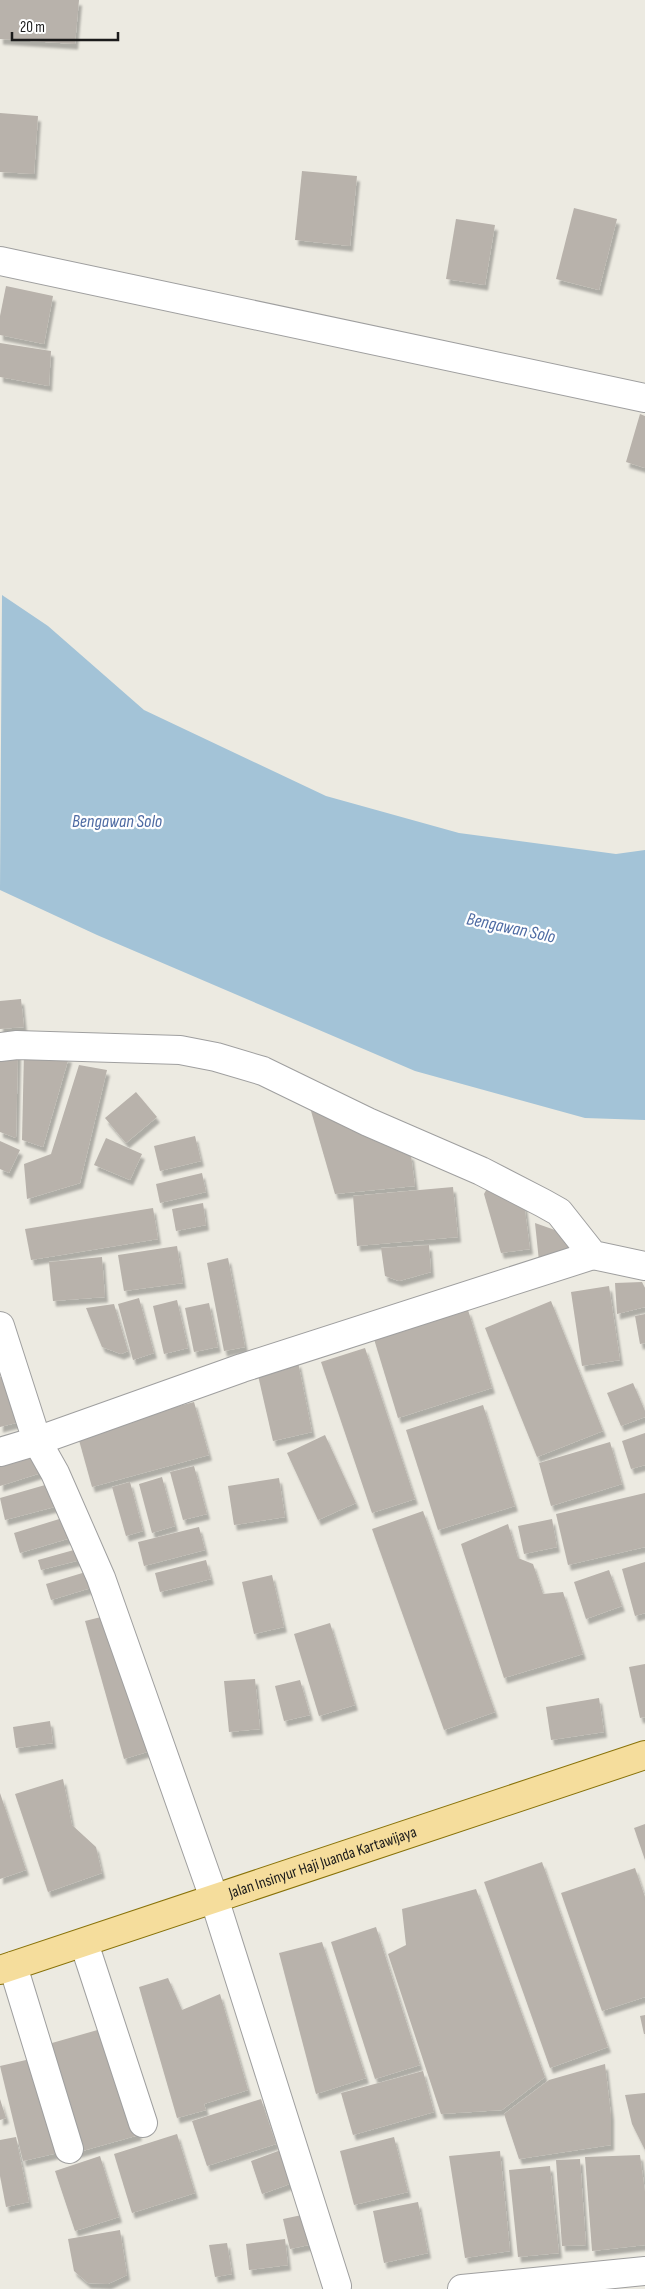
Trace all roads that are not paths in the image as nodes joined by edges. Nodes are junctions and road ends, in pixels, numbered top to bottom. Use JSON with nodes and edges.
{"nodes":[{"id":1,"x":0,"y":261,"type":"edge"},
{"id":2,"x":645,"y":398,"type":"edge"},
{"id":3,"x":0,"y":1047,"type":"edge"},
{"id":4,"x":593,"y":1255,"type":"junction"},
{"id":5,"x":645,"y":1266,"type":"edge"},
{"id":6,"x":0,"y":1326,"type":"edge"},
{"id":7,"x":37,"y":1442,"type":"junction"},
{"id":8,"x":0,"y":1452,"type":"edge"},
{"id":9,"x":645,"y":1756,"type":"edge"},
{"id":10,"x":214,"y":1898,"type":"junction"},
{"id":11,"x":84,"y":1943,"type":"junction"},
{"id":12,"x":6,"y":1968,"type":"edge"},
{"id":13,"x":143,"y":2123,"type":"dead end"},
{"id":14,"x":69,"y":2149,"type":"dead end"},
{"id":15,"x":645,"y":2271,"type":"edge"},
{"id":16,"x":331,"y":2288,"type":"edge"},
{"id":17,"x":462,"y":2289,"type":"edge"}],
"edges":[{"from":1,"to":2,"type":"street"},
{"from":3,"to":4,"type":"street"},
{"from":4,"to":5,"type":"street"},
{"from":4,"to":7,"type":"street"},
{"from":6,"to":7,"type":"street"},
{"from":7,"to":8,"type":"street"},
{"from":7,"to":10,"type":"street"},
{"from":9,"to":10,"type":"main road","name":"Jalan Insinyur Haji Juanda Kartawijaya"},
{"from":10,"to":11,"type":"main road","name":"Jalan Insinyur Haji Juanda Kartawijaya"},
{"from":10,"to":16,"type":"street"},
{"from":11,"to":12,"type":"main road","name":"Jalan Insinyur Haji Juanda Kartawijaya"},
{"from":11,"to":13,"type":"street"},
{"from":12,"to":14,"type":"street"},
{"from":15,"to":17,"type":"street"}]}
